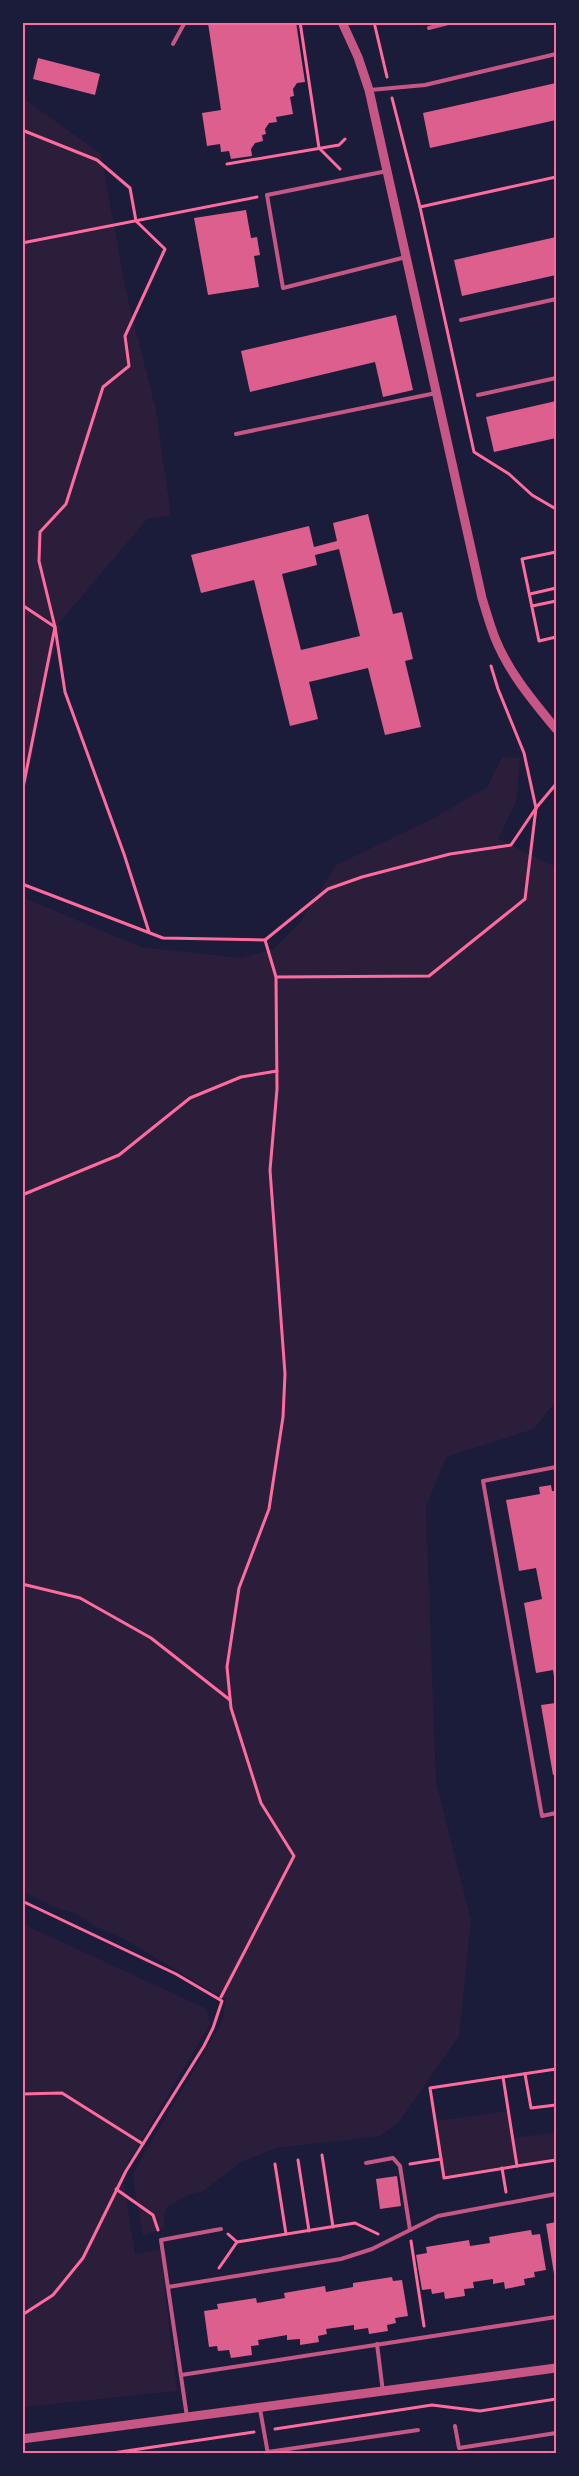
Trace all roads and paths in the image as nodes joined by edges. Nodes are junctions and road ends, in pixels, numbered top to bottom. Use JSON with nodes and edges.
{"nodes":[{"id":1,"x":185,"y":22,"type":"edge"},
{"id":2,"x":300,"y":22,"type":"edge"},
{"id":3,"x":342,"y":22,"type":"edge"},
{"id":4,"x":374,"y":22,"type":"edge"},
{"id":5,"x":452,"y":22,"type":"edge"},
{"id":6,"x":428,"y":28,"type":"dead end"},
{"id":7,"x":173,"y":44,"type":"dead end"},
{"id":8,"x":556,"y":54,"type":"edge"},
{"id":9,"x":390,"y":89,"type":"junction"},
{"id":10,"x":369,"y":90,"type":"junction"},
{"id":11,"x":22,"y":130,"type":"edge"},
{"id":12,"x":345,"y":139,"type":"dead end"},
{"id":13,"x":319,"y":148,"type":"junction"},
{"id":14,"x":227,"y":164,"type":"dead end"},
{"id":15,"x":387,"y":170,"type":"junction"},
{"id":16,"x":556,"y":177,"type":"edge"},
{"id":17,"x":350,"y":178,"type":"junction"},
{"id":18,"x":267,"y":195,"type":"junction"},
{"id":19,"x":420,"y":206,"type":"junction"},
{"id":20,"x":136,"y":221,"type":"junction"},
{"id":21,"x":22,"y":243,"type":"edge"},
{"id":22,"x":406,"y":257,"type":"junction"},
{"id":23,"x":556,"y":299,"type":"edge"},
{"id":24,"x":461,"y":320,"type":"dead end"},
{"id":25,"x":556,"y":378,"type":"edge"},
{"id":26,"x":436,"y":393,"type":"junction"},
{"id":27,"x":478,"y":395,"type":"dead end"},
{"id":28,"x":236,"y":434,"type":"dead end"},
{"id":29,"x":556,"y":509,"type":"edge"},
{"id":30,"x":556,"y":552,"type":"edge"},
{"id":31,"x":556,"y":588,"type":"edge"},
{"id":32,"x":530,"y":594,"type":"junction"},
{"id":33,"x":556,"y":600,"type":"edge"},
{"id":34,"x":22,"y":604,"type":"edge"},
{"id":35,"x":532,"y":606,"type":"junction"},
{"id":36,"x":55,"y":627,"type":"junction"},
{"id":37,"x":556,"y":637,"type":"edge"},
{"id":38,"x":556,"y":728,"type":"edge"},
{"id":39,"x":556,"y":784,"type":"edge"},
{"id":40,"x":22,"y":793,"type":"edge"},
{"id":41,"x":536,"y":808,"type":"junction"},
{"id":42,"x":22,"y":884,"type":"edge"},
{"id":43,"x":27,"y":887,"type":"junction"},
{"id":44,"x":22,"y":892,"type":"edge"},
{"id":45,"x":150,"y":932,"type":"junction"},
{"id":46,"x":265,"y":940,"type":"junction"},
{"id":47,"x":276,"y":977,"type":"junction"},
{"id":48,"x":276,"y":1071,"type":"junction"},
{"id":49,"x":22,"y":1196,"type":"edge"},
{"id":50,"x":556,"y":1467,"type":"edge"},
{"id":51,"x":22,"y":1584,"type":"edge"},
{"id":52,"x":230,"y":1700,"type":"junction"},
{"id":53,"x":556,"y":1813,"type":"edge"},
{"id":54,"x":22,"y":1901,"type":"edge"},
{"id":55,"x":221,"y":1997,"type":"dead end"},
{"id":56,"x":556,"y":2069,"type":"edge"},
{"id":57,"x":525,"y":2074,"type":"junction"},
{"id":58,"x":503,"y":2077,"type":"junction"},
{"id":59,"x":22,"y":2094,"type":"edge"},
{"id":60,"x":556,"y":2104,"type":"edge"},
{"id":61,"x":143,"y":2144,"type":"junction"},
{"id":62,"x":322,"y":2156,"type":"dead end"},
{"id":63,"x":442,"y":2159,"type":"junction"},
{"id":64,"x":298,"y":2160,"type":"dead end"},
{"id":65,"x":556,"y":2160,"type":"edge"},
{"id":66,"x":366,"y":2163,"type":"dead end"},
{"id":67,"x":275,"y":2164,"type":"dead end"},
{"id":68,"x":400,"y":2166,"type":"junction"},
{"id":69,"x":517,"y":2166,"type":"junction"},
{"id":70,"x":502,"y":2168,"type":"junction"},
{"id":71,"x":116,"y":2189,"type":"junction"},
{"id":72,"x":556,"y":2194,"type":"edge"},
{"id":73,"x":508,"y":2202,"type":"junction"},
{"id":74,"x":333,"y":2227,"type":"junction"},
{"id":75,"x":222,"y":2229,"type":"dead end"},
{"id":76,"x":410,"y":2230,"type":"junction"},
{"id":77,"x":310,"y":2231,"type":"junction"},
{"id":78,"x":286,"y":2234,"type":"junction"},
{"id":79,"x":161,"y":2240,"type":"junction"},
{"id":80,"x":390,"y":2240,"type":"junction"},
{"id":81,"x":210,"y":2280,"type":"junction"},
{"id":82,"x":168,"y":2287,"type":"junction"},
{"id":83,"x":22,"y":2315,"type":"edge"},
{"id":84,"x":556,"y":2316,"type":"edge"},
{"id":85,"x":426,"y":2337,"type":"junction"},
{"id":86,"x":377,"y":2344,"type":"junction"},
{"id":87,"x":556,"y":2368,"type":"edge"},
{"id":88,"x":181,"y":2375,"type":"junction"},
{"id":89,"x":383,"y":2392,"type":"junction"},
{"id":90,"x":556,"y":2399,"type":"edge"},
{"id":91,"x":260,"y":2408,"type":"junction"},
{"id":92,"x":187,"y":2417,"type":"junction"},
{"id":93,"x":455,"y":2426,"type":"dead end"},
{"id":94,"x":264,"y":2430,"type":"junction"},
{"id":95,"x":418,"y":2430,"type":"dead end"},
{"id":96,"x":556,"y":2433,"type":"edge"},
{"id":97,"x":22,"y":2439,"type":"edge"},
{"id":98,"x":268,"y":2453,"type":"edge"},
{"id":99,"x":106,"y":2454,"type":"edge"}],
"edges":[{"from":1,"to":7,"type":"lane"},
{"from":2,"to":13,"type":"path"},
{"from":3,"to":10,"type":"street"},
{"from":4,"to":9,"type":"path"},
{"from":5,"to":6,"type":"lane"},
{"from":8,"to":9,"type":"lane"},
{"from":9,"to":10,"type":"lane"},
{"from":9,"to":19,"type":"path"},
{"from":10,"to":15,"type":"street"},
{"from":11,"to":20,"type":"path"},
{"from":12,"to":13,"type":"path"},
{"from":13,"to":14,"type":"path"},
{"from":13,"to":17,"type":"path"},
{"from":15,"to":17,"type":"lane"},
{"from":15,"to":22,"type":"street"},
{"from":16,"to":19,"type":"path"},
{"from":17,"to":18,"type":"lane"},
{"from":18,"to":20,"type":"path"},
{"from":18,"to":22,"type":"lane"},
{"from":19,"to":29,"type":"path"},
{"from":20,"to":21,"type":"path"},
{"from":20,"to":36,"type":"path"},
{"from":22,"to":26,"type":"street"},
{"from":23,"to":24,"type":"lane"},
{"from":25,"to":27,"type":"lane"},
{"from":26,"to":28,"type":"lane"},
{"from":26,"to":38,"type":"street"},
{"from":30,"to":32,"type":"path"},
{"from":31,"to":32,"type":"path"},
{"from":32,"to":35,"type":"path"},
{"from":33,"to":35,"type":"path"},
{"from":34,"to":36,"type":"path"},
{"from":35,"to":37,"type":"path"},
{"from":36,"to":40,"type":"path"},
{"from":36,"to":45,"type":"path"},
{"from":39,"to":41,"type":"path"},
{"from":41,"to":46,"type":"path"},
{"from":41,"to":47,"type":"path"},
{"from":42,"to":43,"type":"path"},
{"from":43,"to":44,"type":"path"},
{"from":43,"to":45,"type":"path"},
{"from":45,"to":46,"type":"path"},
{"from":46,"to":47,"type":"path"},
{"from":47,"to":48,"type":"path"},
{"from":48,"to":49,"type":"path"},
{"from":48,"to":52,"type":"path"},
{"from":50,"to":53,"type":"lane"},
{"from":51,"to":52,"type":"path"},
{"from":52,"to":55,"type":"path"},
{"from":54,"to":61,"type":"path"},
{"from":56,"to":57,"type":"path"},
{"from":57,"to":58,"type":"path"},
{"from":57,"to":60,"type":"path"},
{"from":58,"to":63,"type":"path"},
{"from":58,"to":69,"type":"path"},
{"from":59,"to":61,"type":"path"},
{"from":61,"to":71,"type":"path"},
{"from":62,"to":74,"type":"path"},
{"from":63,"to":68,"type":"path"},
{"from":63,"to":70,"type":"path"},
{"from":64,"to":77,"type":"path"},
{"from":65,"to":69,"type":"path"},
{"from":66,"to":68,"type":"lane"},
{"from":67,"to":78,"type":"path"},
{"from":68,"to":76,"type":"lane"},
{"from":69,"to":70,"type":"path"},
{"from":70,"to":73,"type":"path"},
{"from":71,"to":79,"type":"path"},
{"from":71,"to":83,"type":"path"},
{"from":72,"to":73,"type":"lane"},
{"from":73,"to":76,"type":"lane"},
{"from":74,"to":77,"type":"path"},
{"from":74,"to":80,"type":"path"},
{"from":75,"to":79,"type":"lane"},
{"from":76,"to":80,"type":"lane"},
{"from":76,"to":85,"type":"path"},
{"from":77,"to":78,"type":"path"},
{"from":78,"to":81,"type":"path"},
{"from":79,"to":82,"type":"lane"},
{"from":80,"to":81,"type":"lane"},
{"from":81,"to":82,"type":"lane"},
{"from":82,"to":88,"type":"lane"},
{"from":84,"to":85,"type":"lane"},
{"from":85,"to":86,"type":"lane"},
{"from":86,"to":88,"type":"lane"},
{"from":86,"to":89,"type":"lane"},
{"from":87,"to":89,"type":"street"},
{"from":88,"to":92,"type":"lane"},
{"from":89,"to":91,"type":"street"},
{"from":90,"to":94,"type":"path"},
{"from":91,"to":92,"type":"street"},
{"from":91,"to":94,"type":"lane"},
{"from":92,"to":97,"type":"street"},
{"from":93,"to":96,"type":"lane"},
{"from":94,"to":98,"type":"lane"},
{"from":94,"to":99,"type":"path"},
{"from":95,"to":98,"type":"lane"}]}
